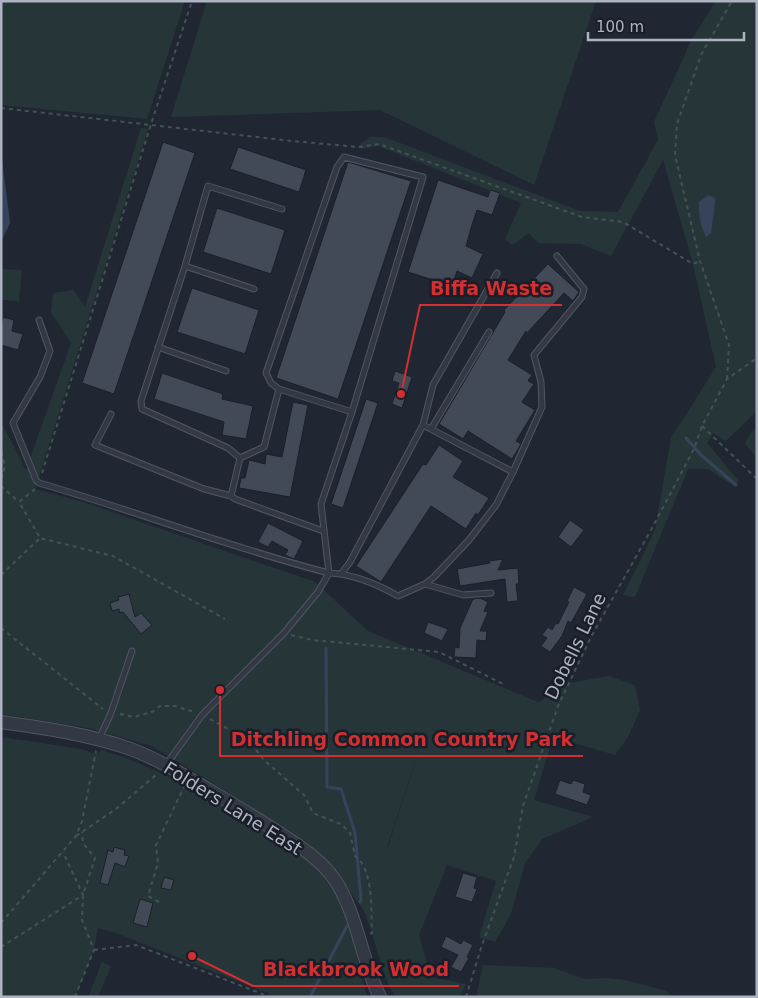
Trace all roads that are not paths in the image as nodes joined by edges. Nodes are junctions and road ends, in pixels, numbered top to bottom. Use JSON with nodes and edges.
{"nodes":[{"id":1,"x":282,"y":209,"type":"dead end"},
{"id":2,"x":557,"y":256,"type":"dead end"},
{"id":3,"x":185,"y":266,"type":"junction"},
{"id":4,"x":497,"y":274,"type":"dead end"},
{"id":5,"x":254,"y":289,"type":"dead end"},
{"id":6,"x":39,"y":320,"type":"dead end"},
{"id":7,"x":489,"y":332,"type":"dead end"},
{"id":8,"x":158,"y":348,"type":"junction"},
{"id":9,"x":226,"y":371,"type":"dead end"},
{"id":10,"x":279,"y":389,"type":"junction"},
{"id":11,"x":352,"y":412,"type":"junction"},
{"id":12,"x":111,"y":414,"type":"dead end"},
{"id":13,"x":422,"y":425,"type":"junction"},
{"id":14,"x":431,"y":429,"type":"junction"},
{"id":15,"x":240,"y":458,"type":"junction"},
{"id":16,"x":513,"y":472,"type":"junction"},
{"id":17,"x":231,"y":496,"type":"junction"},
{"id":18,"x":323,"y":531,"type":"junction"},
{"id":19,"x":329,"y":573,"type":"junction"},
{"id":20,"x":341,"y":574,"type":"junction"},
{"id":21,"x":424,"y":584,"type":"junction"},
{"id":22,"x":491,"y":593,"type":"dead end"},
{"id":23,"x":132,"y":651,"type":"dead end"},
{"id":24,"x":1,"y":722,"type":"edge"},
{"id":25,"x":99,"y":739,"type":"junction"},
{"id":26,"x":166,"y":765,"type":"junction"},
{"id":27,"x":380,"y":997,"type":"edge"}],
"edges":[{"from":1,"to":3,"type":"lane"},
{"from":2,"to":16,"type":"lane"},
{"from":3,"to":5,"type":"lane"},
{"from":3,"to":8,"type":"lane"},
{"from":4,"to":13,"type":"lane"},
{"from":6,"to":19,"type":"lane"},
{"from":7,"to":14,"type":"lane"},
{"from":8,"to":9,"type":"lane"},
{"from":8,"to":15,"type":"lane"},
{"from":10,"to":11,"type":"lane"},
{"from":10,"to":11,"type":"lane"},
{"from":10,"to":15,"type":"lane"},
{"from":11,"to":18,"type":"lane"},
{"from":12,"to":17,"type":"lane"},
{"from":13,"to":14,"type":"lane"},
{"from":13,"to":20,"type":"lane"},
{"from":14,"to":16,"type":"lane"},
{"from":15,"to":17,"type":"lane"},
{"from":16,"to":21,"type":"lane"},
{"from":17,"to":18,"type":"lane"},
{"from":18,"to":19,"type":"lane"},
{"from":19,"to":20,"type":"lane"},
{"from":19,"to":26,"type":"lane"},
{"from":20,"to":21,"type":"lane"},
{"from":21,"to":22,"type":"lane"},
{"from":23,"to":25,"type":"lane"},
{"from":24,"to":25,"type":"street","name":"Folders Lane East"},
{"from":25,"to":26,"type":"street","name":"Folders Lane East"},
{"from":26,"to":27,"type":"street","name":"Folders Lane East"}]}
